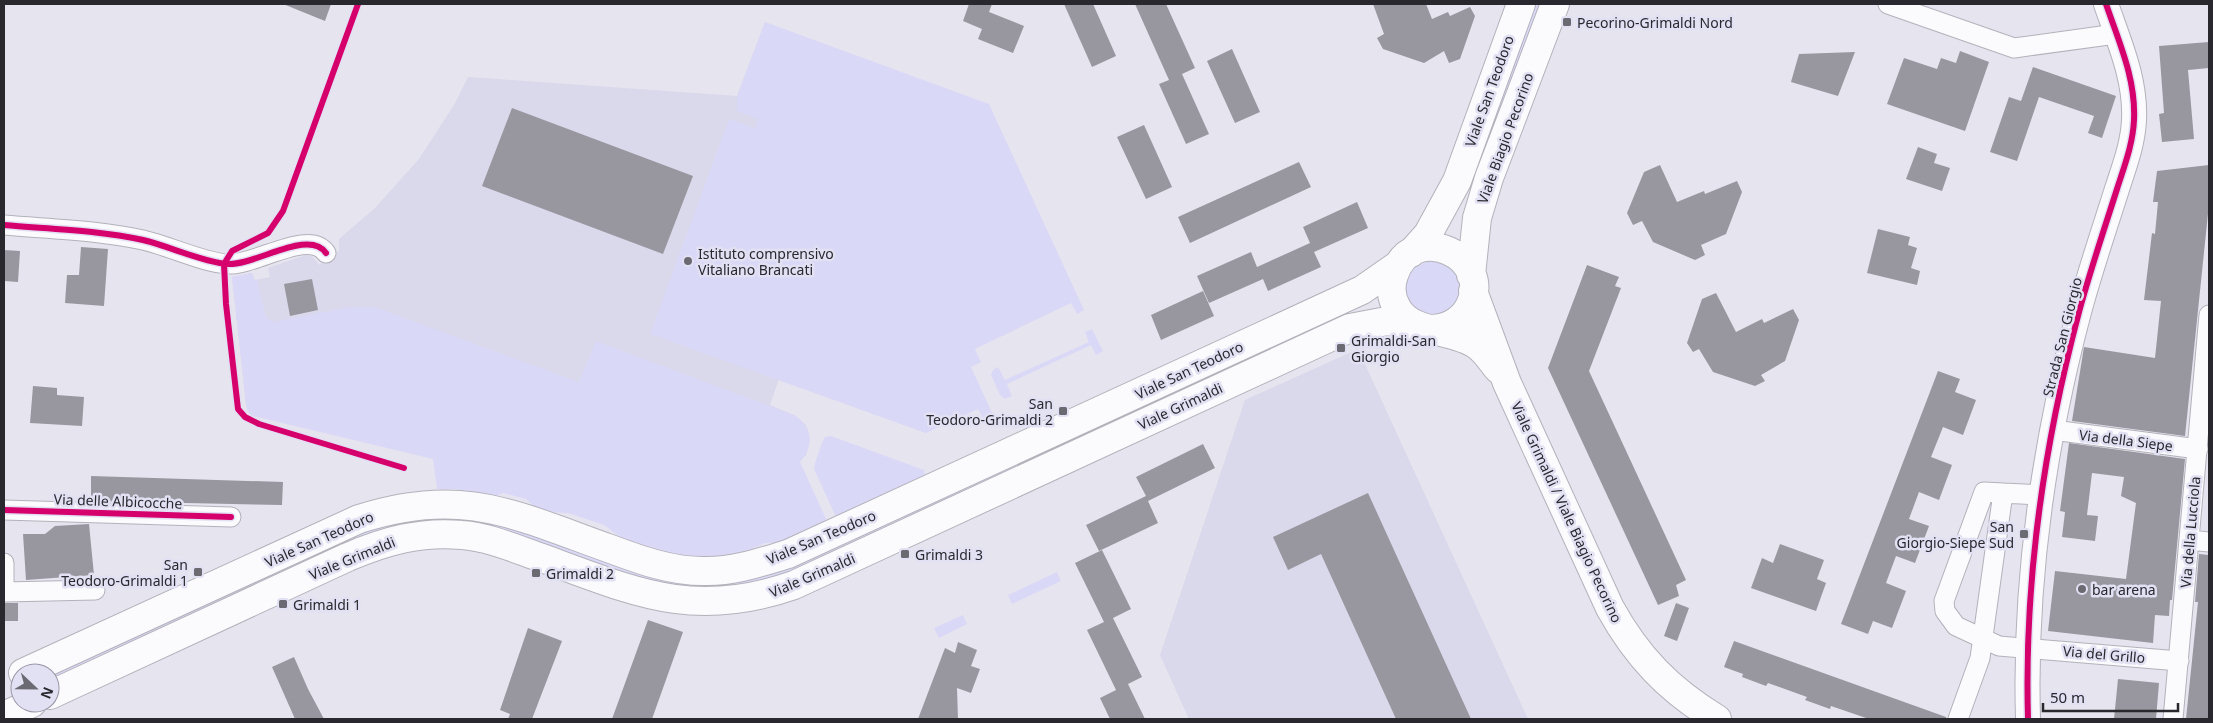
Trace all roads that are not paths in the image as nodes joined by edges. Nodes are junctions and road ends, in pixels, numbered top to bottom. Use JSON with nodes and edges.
{"nodes":[{"id":1,"x":1521,"y":4,"type":"edge"},
{"id":2,"x":1555,"y":4,"type":"edge"},
{"id":3,"x":1888,"y":4,"type":"edge"},
{"id":4,"x":2106,"y":4,"type":"edge"},
{"id":5,"x":2116,"y":34,"type":"junction"},
{"id":6,"x":4,"y":225,"type":"edge"},
{"id":7,"x":326,"y":253,"type":"dead end"},
{"id":8,"x":1404,"y":259,"type":"junction"},
{"id":9,"x":1472,"y":283,"type":"junction"},
{"id":10,"x":2209,"y":315,"type":"edge"},
{"id":11,"x":1424,"y":328,"type":"junction"},
{"id":12,"x":1507,"y":383,"type":"junction"},
{"id":13,"x":2053,"y":430,"type":"junction"},
{"id":14,"x":2198,"y":449,"type":"junction"},
{"id":15,"x":2003,"y":493,"type":"junction"},
{"id":16,"x":2041,"y":496,"type":"junction"},
{"id":17,"x":4,"y":510,"type":"edge"},
{"id":18,"x":230,"y":517,"type":"dead end"},
{"id":19,"x":2189,"y":540,"type":"junction"},
{"id":20,"x":2209,"y":542,"type":"edge"},
{"id":21,"x":4,"y":563,"type":"edge"},
{"id":22,"x":95,"y":590,"type":"dead end"},
{"id":23,"x":4,"y":592,"type":"edge"},
{"id":24,"x":1984,"y":639,"type":"junction"},
{"id":25,"x":2028,"y":648,"type":"junction"},
{"id":26,"x":2179,"y":661,"type":"junction"},
{"id":27,"x":46,"y":663,"type":"edge"},
{"id":28,"x":2027,"y":686,"type":"junction"},
{"id":29,"x":60,"y":690,"type":"edge"},
{"id":30,"x":1717,"y":719,"type":"edge"},
{"id":31,"x":1958,"y":719,"type":"edge"},
{"id":32,"x":2020,"y":719,"type":"edge"},
{"id":33,"x":2028,"y":719,"type":"edge"},
{"id":34,"x":2173,"y":719,"type":"edge"}],
"edges":[{"from":1,"to":8,"type":"main road","name":"Viale San Teodoro"},
{"from":2,"to":9,"type":"main road","name":"Viale Biagio Pecorino"},
{"from":3,"to":5,"type":"street"},
{"from":4,"to":5,"type":"street","name":"Strada San Giorgio"},
{"from":5,"to":13,"type":"street","name":"Strada San Giorgio"},
{"from":6,"to":7,"type":"street"},
{"from":8,"to":9,"type":"main road"},
{"from":8,"to":11,"type":"main road"},
{"from":8,"to":27,"type":"main road","name":"Viale San Teodoro"},
{"from":9,"to":11,"type":"main road"},
{"from":9,"to":12,"type":"main road"},
{"from":10,"to":14,"type":"street","name":"Via della Lucciola"},
{"from":11,"to":12,"type":"main road","name":"Viale Grimaldi"},
{"from":11,"to":29,"type":"main road","name":"Viale Grimaldi"},
{"from":12,"to":30,"type":"main road","name":"Viale Grimaldi / Viale Biagio Pecorino"},
{"from":13,"to":14,"type":"street","name":"Via della Siepe"},
{"from":13,"to":16,"type":"street","name":"Strada San Giorgio"},
{"from":14,"to":19,"type":"street","name":"Via della Lucciola"},
{"from":15,"to":16,"type":"street"},
{"from":15,"to":24,"type":"street"},
{"from":15,"to":24,"type":"street","name":"Via del Grillo"},
{"from":16,"to":25,"type":"street","name":"Strada San Giorgio"},
{"from":17,"to":18,"type":"street","name":"Via delle Albicocche"},
{"from":19,"to":20,"type":"street"},
{"from":19,"to":26,"type":"street","name":"Via della Lucciola"},
{"from":21,"to":23,"type":"street"},
{"from":22,"to":23,"type":"street"},
{"from":24,"to":25,"type":"street","name":"Via del Grillo"},
{"from":24,"to":31,"type":"street"},
{"from":25,"to":26,"type":"street","name":"Via del Grillo"},
{"from":25,"to":28,"type":"street","name":"Strada San Giorgio"},
{"from":26,"to":34,"type":"street","name":"Via della Lucciola"},
{"from":28,"to":32,"type":"street"},
{"from":28,"to":33,"type":"street"}]}
